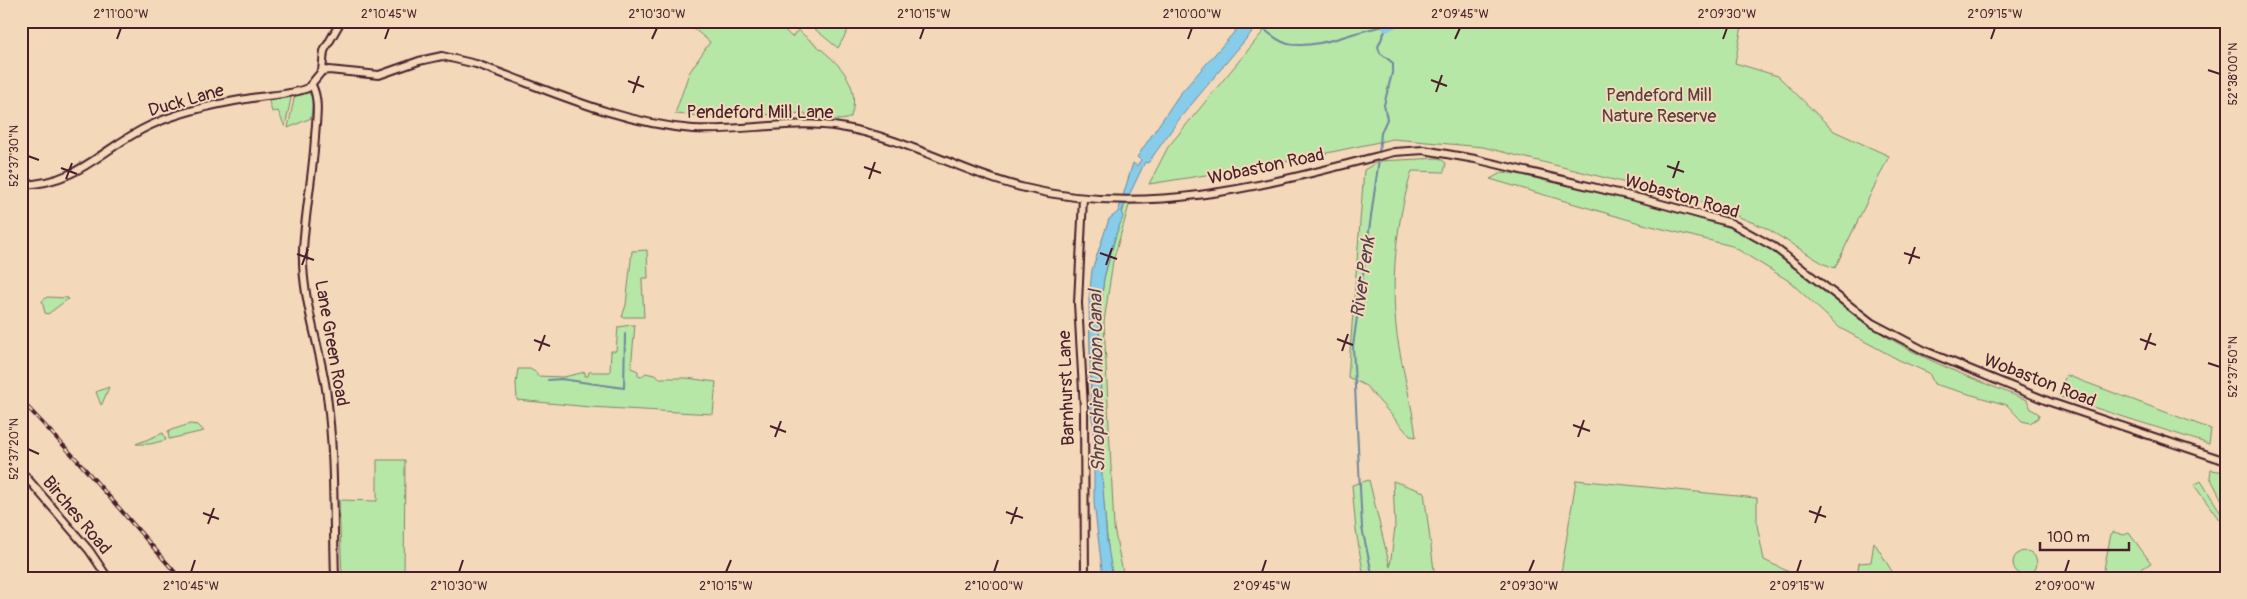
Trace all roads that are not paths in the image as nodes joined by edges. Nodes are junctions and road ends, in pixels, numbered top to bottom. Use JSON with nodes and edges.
{"nodes":[{"id":1,"x":341,"y":21,"type":"edge"},
{"id":2,"x":322,"y":71,"type":"junction"},
{"id":3,"x":312,"y":85,"type":"junction"},
{"id":4,"x":21,"y":185,"type":"edge"},
{"id":5,"x":1083,"y":198,"type":"junction"},
{"id":6,"x":2226,"y":461,"type":"edge"},
{"id":7,"x":21,"y":471,"type":"edge"},
{"id":8,"x":108,"y":578,"type":"edge"},
{"id":9,"x":335,"y":578,"type":"edge"},
{"id":10,"x":1084,"y":578,"type":"edge"}],
"edges":[{"from":1,"to":2,"type":"street"},
{"from":2,"to":3,"type":"street"},
{"from":2,"to":5,"type":"street","name":"Pendeford Mill Lane"},
{"from":3,"to":4,"type":"street","name":"Duck Lane"},
{"from":3,"to":9,"type":"street","name":"Lane Green Road"},
{"from":5,"to":6,"type":"street","name":"Wobaston Road"},
{"from":5,"to":10,"type":"street","name":"Barnhurst Lane"},
{"from":7,"to":8,"type":"street","name":"Birches Road"}]}
